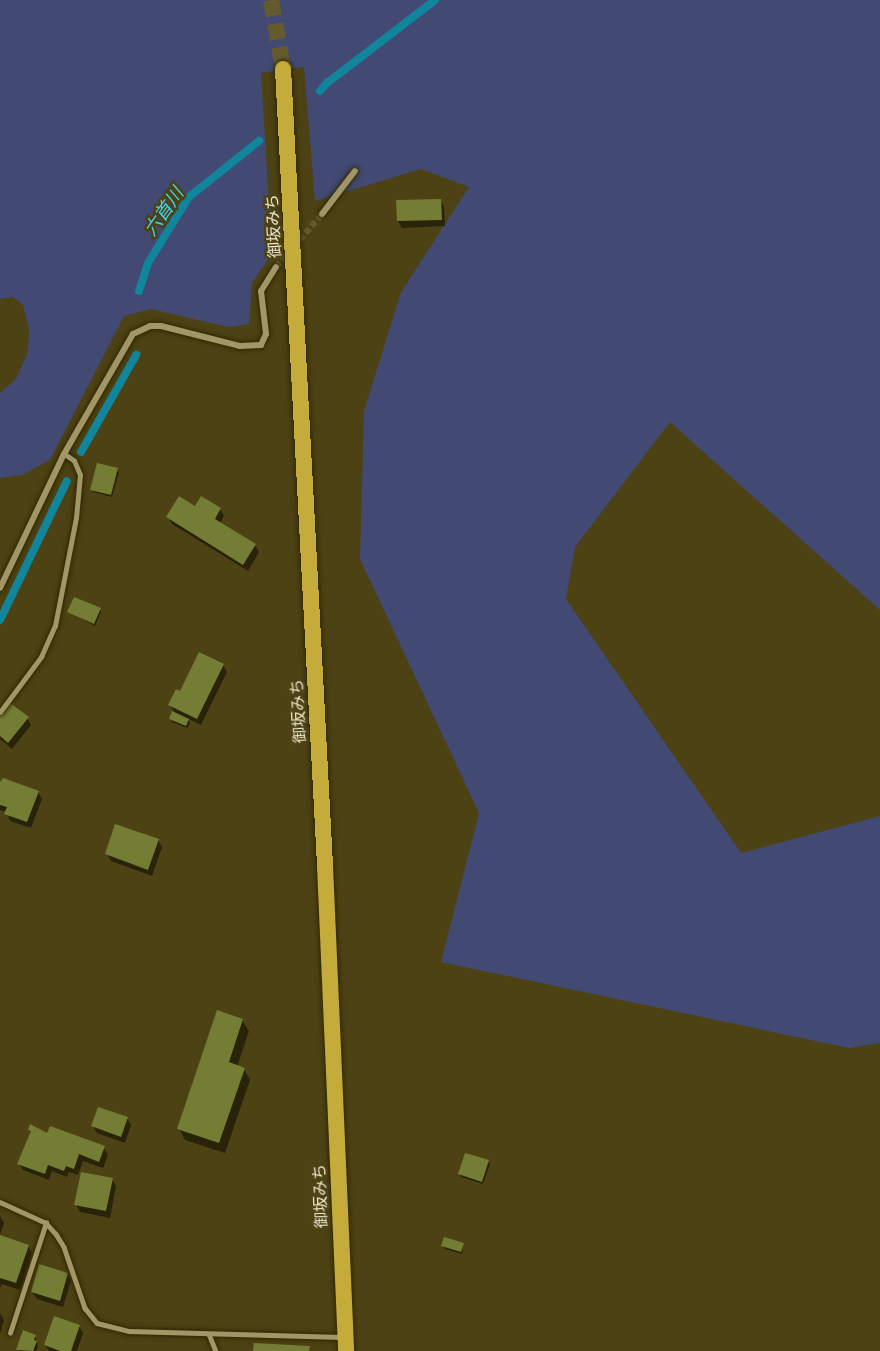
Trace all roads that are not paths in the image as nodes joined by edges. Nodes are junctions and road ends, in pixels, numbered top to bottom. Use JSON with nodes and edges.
{"nodes":[{"id":1,"x":283,"y":69,"type":"tunnel mouth"},
{"id":2,"x":355,"y":171,"type":"dead end"},
{"id":3,"x":322,"y":214,"type":"tunnel mouth"},
{"id":4,"x":276,"y":267,"type":"tunnel mouth"},
{"id":5,"x":64,"y":454,"type":"junction"},
{"id":6,"x":0,"y":588,"type":"edge"},
{"id":7,"x":0,"y":712,"type":"edge"},
{"id":8,"x":0,"y":1202,"type":"edge"},
{"id":9,"x":46,"y":1222,"type":"junction"},
{"id":10,"x":10,"y":1333,"type":"dead end"},
{"id":11,"x":209,"y":1334,"type":"junction"},
{"id":12,"x":346,"y":1344,"type":"edge"},
{"id":13,"x":216,"y":1351,"type":"edge"}],
"edges":[{"from":1,"to":12,"type":"highway","name":"御坂みち"},
{"from":2,"to":3,"type":"street"},
{"from":4,"to":5,"type":"street"},
{"from":5,"to":6,"type":"street"},
{"from":5,"to":7,"type":"lane"},
{"from":8,"to":9,"type":"lane"},
{"from":9,"to":10,"type":"lane"},
{"from":9,"to":11,"type":"lane"},
{"from":11,"to":12,"type":"lane"},
{"from":11,"to":13,"type":"lane"}]}
